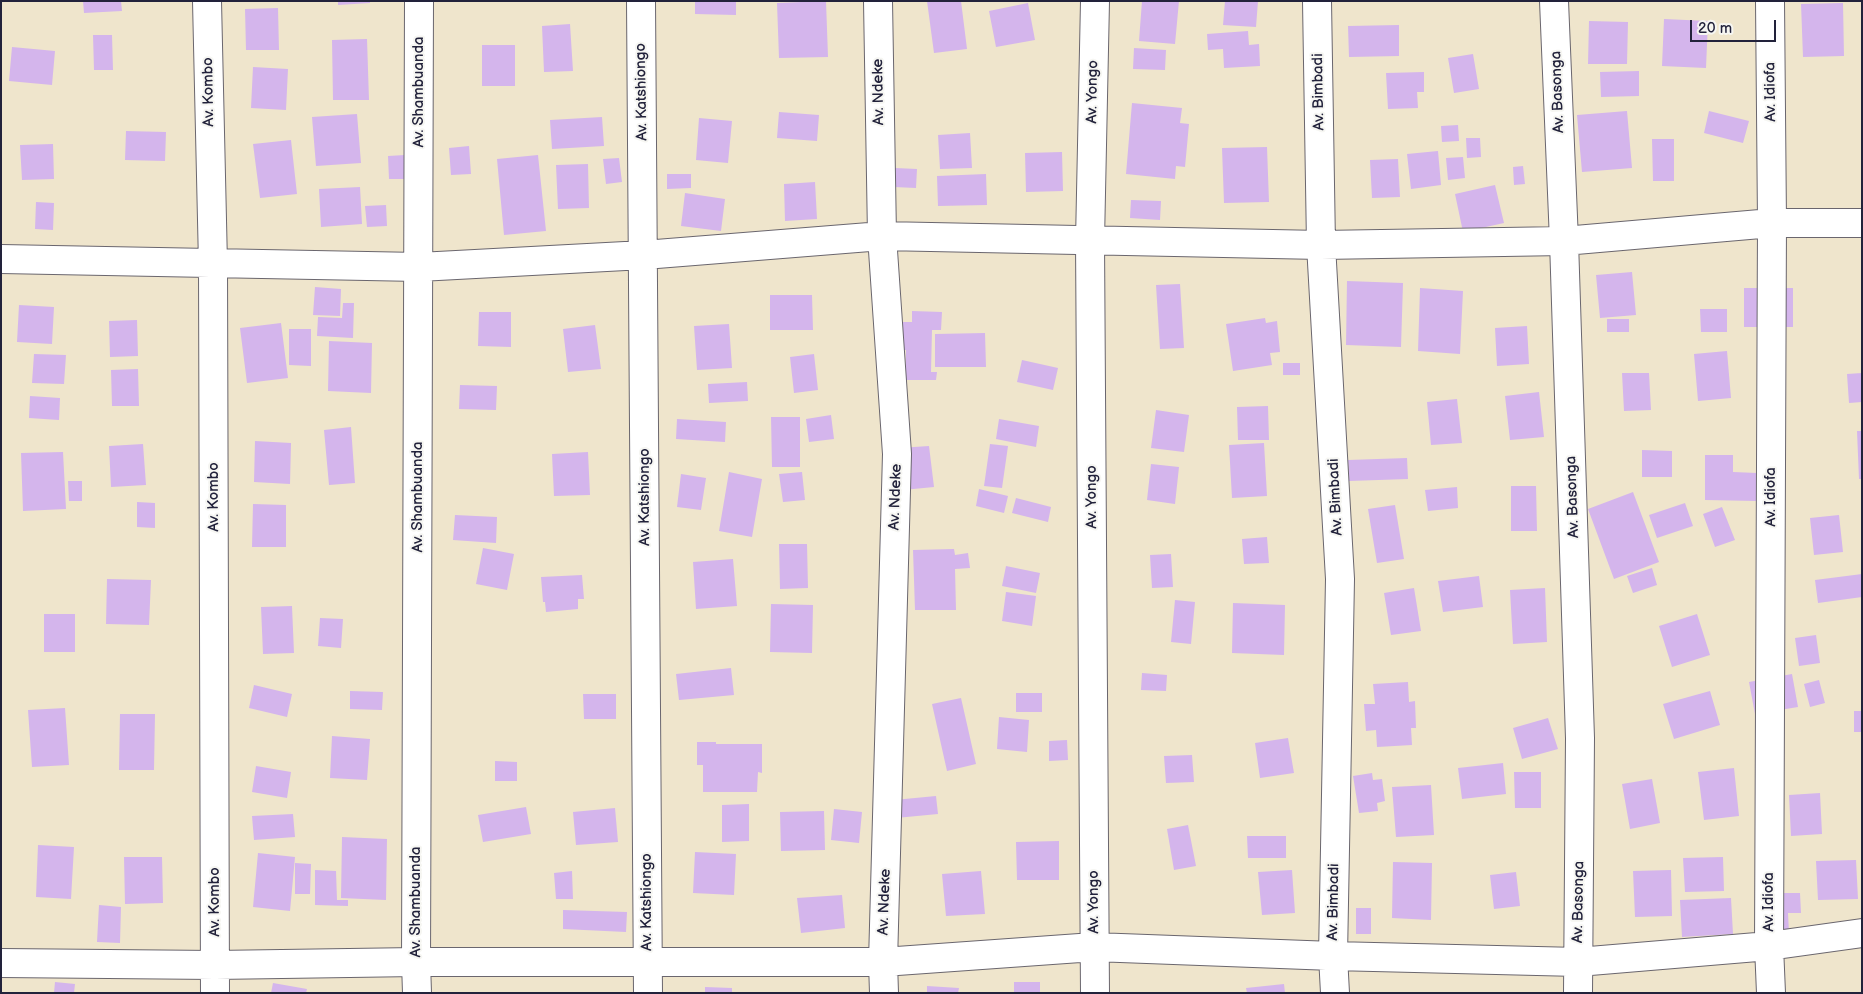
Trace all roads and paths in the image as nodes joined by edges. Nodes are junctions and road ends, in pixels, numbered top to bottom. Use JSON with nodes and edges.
{"nodes":[{"id":1,"x":207,"y":1,"type":"edge"},
{"id":2,"x":419,"y":1,"type":"edge"},
{"id":3,"x":641,"y":1,"type":"edge"},
{"id":4,"x":878,"y":1,"type":"edge"},
{"id":5,"x":1095,"y":1,"type":"edge"},
{"id":6,"x":1317,"y":1,"type":"edge"},
{"id":7,"x":1554,"y":1,"type":"edge"},
{"id":8,"x":1770,"y":1,"type":"edge"},
{"id":9,"x":1772,"y":223,"type":"junction"},
{"id":10,"x":1862,"y":223,"type":"edge"},
{"id":11,"x":882,"y":236,"type":"junction"},
{"id":12,"x":1090,"y":241,"type":"junction"},
{"id":13,"x":1564,"y":241,"type":"junction"},
{"id":14,"x":1321,"y":245,"type":"junction"},
{"id":15,"x":644,"y":255,"type":"junction"},
{"id":16,"x":1,"y":259,"type":"edge"},
{"id":17,"x":213,"y":264,"type":"junction"},
{"id":18,"x":419,"y":267,"type":"junction"},
{"id":19,"x":1862,"y":933,"type":"edge"},
{"id":20,"x":1769,"y":946,"type":"junction"},
{"id":21,"x":1094,"y":947,"type":"junction"},
{"id":22,"x":1333,"y":956,"type":"junction"},
{"id":23,"x":416,"y":962,"type":"junction"},
{"id":24,"x":648,"y":962,"type":"junction"},
{"id":25,"x":883,"y":962,"type":"junction"},
{"id":26,"x":1578,"y":962,"type":"junction"},
{"id":27,"x":1,"y":964,"type":"edge"},
{"id":28,"x":215,"y":965,"type":"junction"},
{"id":29,"x":215,"y":993,"type":"edge"},
{"id":30,"x":417,"y":993,"type":"edge"},
{"id":31,"x":648,"y":993,"type":"edge"},
{"id":32,"x":884,"y":993,"type":"edge"},
{"id":33,"x":1094,"y":993,"type":"edge"},
{"id":34,"x":1334,"y":993,"type":"edge"},
{"id":35,"x":1578,"y":993,"type":"edge"},
{"id":36,"x":1771,"y":993,"type":"edge"}],
"edges":[{"from":1,"to":17,"type":"street","name":"Av. Kombo"},
{"from":2,"to":18,"type":"street","name":"Av. Shambuanda"},
{"from":3,"to":15,"type":"street","name":"Av. Katshiongo"},
{"from":4,"to":11,"type":"street","name":"Av. Ndeke"},
{"from":5,"to":12,"type":"street","name":"Av. Yongo"},
{"from":6,"to":14,"type":"street","name":"Av. Bimbadi"},
{"from":7,"to":13,"type":"street","name":"Av. Basonga"},
{"from":8,"to":9,"type":"street","name":"Av. Idiofa"},
{"from":9,"to":10,"type":"street"},
{"from":9,"to":13,"type":"street"},
{"from":9,"to":20,"type":"street","name":"Av. Idiofa"},
{"from":11,"to":12,"type":"street"},
{"from":11,"to":15,"type":"street"},
{"from":11,"to":25,"type":"street","name":"Av. Ndeke"},
{"from":12,"to":14,"type":"street"},
{"from":12,"to":21,"type":"street","name":"Av. Yongo"},
{"from":13,"to":14,"type":"street"},
{"from":13,"to":26,"type":"street","name":"Av. Basonga"},
{"from":14,"to":22,"type":"street","name":"Av. Bimbadi"},
{"from":15,"to":18,"type":"street"},
{"from":15,"to":24,"type":"street","name":"Av. Katshiongo"},
{"from":16,"to":17,"type":"street"},
{"from":17,"to":18,"type":"street"},
{"from":17,"to":28,"type":"street","name":"Av. Kombo"},
{"from":18,"to":23,"type":"street","name":"Av. Shambuanda"},
{"from":19,"to":20,"type":"street"},
{"from":20,"to":26,"type":"street"},
{"from":20,"to":36,"type":"street","name":"Av. Idiofa"},
{"from":21,"to":22,"type":"street"},
{"from":21,"to":25,"type":"street"},
{"from":21,"to":33,"type":"street","name":"Av. Yongo"},
{"from":22,"to":26,"type":"street"},
{"from":22,"to":34,"type":"street","name":"Av. Bimbadi"},
{"from":23,"to":24,"type":"street"},
{"from":23,"to":28,"type":"street"},
{"from":23,"to":30,"type":"street","name":"Av. Shambuanda"},
{"from":24,"to":25,"type":"street"},
{"from":24,"to":31,"type":"street","name":"Av. Katshiongo"},
{"from":25,"to":32,"type":"street","name":"Av. Ndeke"},
{"from":26,"to":35,"type":"street","name":"Av. Basonga"},
{"from":27,"to":28,"type":"street"},
{"from":28,"to":29,"type":"street","name":"Av. Kombo"}]}
